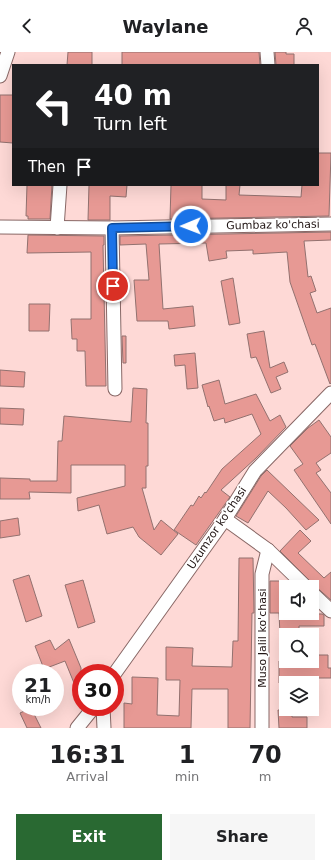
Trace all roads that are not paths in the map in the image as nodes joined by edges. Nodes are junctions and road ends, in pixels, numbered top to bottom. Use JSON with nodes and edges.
{"nodes":[{"id":1,"x":8,"y":52,"type":"edge"},
{"id":2,"x":268,"y":52,"type":"edge"},
{"id":3,"x":268,"y":64,"type":"edge"},
{"id":4,"x":0,"y":76,"type":"edge"},
{"id":5,"x":60,"y":186,"type":"edge"},
{"id":6,"x":331,"y":224,"type":"edge"},
{"id":7,"x":0,"y":227,"type":"edge"},
{"id":8,"x":57,"y":228,"type":"junction"},
{"id":9,"x":112,"y":228,"type":"junction"},
{"id":10,"x":114,"y":389,"type":"dead end"},
{"id":11,"x":331,"y":393,"type":"edge"},
{"id":12,"x":225,"y":519,"type":"junction"},
{"id":13,"x":268,"y":550,"type":"junction"},
{"id":14,"x":299,"y":580,"type":"edge"},
{"id":15,"x":319,"y":600,"type":"edge"},
{"id":16,"x":331,"y":611,"type":"edge"},
{"id":17,"x":121,"y":664,"type":"edge"},
{"id":18,"x":87,"y":716,"type":"edge"},
{"id":19,"x":103,"y":716,"type":"edge"},
{"id":20,"x":77,"y":728,"type":"edge"},
{"id":21,"x":104,"y":728,"type":"edge"},
{"id":22,"x":262,"y":728,"type":"edge"}],
"edges":[{"from":1,"to":4,"type":"street"},
{"from":2,"to":3,"type":"street"},
{"from":5,"to":8,"type":"street"},
{"from":6,"to":9,"type":"street","name":"Gumbaz ko'chasi"},
{"from":7,"to":8,"type":"street","name":"Gumbaz ko'chasi"},
{"from":8,"to":9,"type":"street","name":"Gumbaz ko'chasi"},
{"from":9,"to":10,"type":"street"},
{"from":11,"to":12,"type":"street","name":"Uzumzor ko'chasi"},
{"from":12,"to":13,"type":"street"},
{"from":12,"to":17,"type":"street","name":"Uzumzor ko'chasi"},
{"from":13,"to":14,"type":"street"},
{"from":13,"to":22,"type":"street","name":"Muso Jalil ko'chasi"},
{"from":15,"to":16,"type":"street"},
{"from":18,"to":20,"type":"street"},
{"from":19,"to":21,"type":"street"}]}
